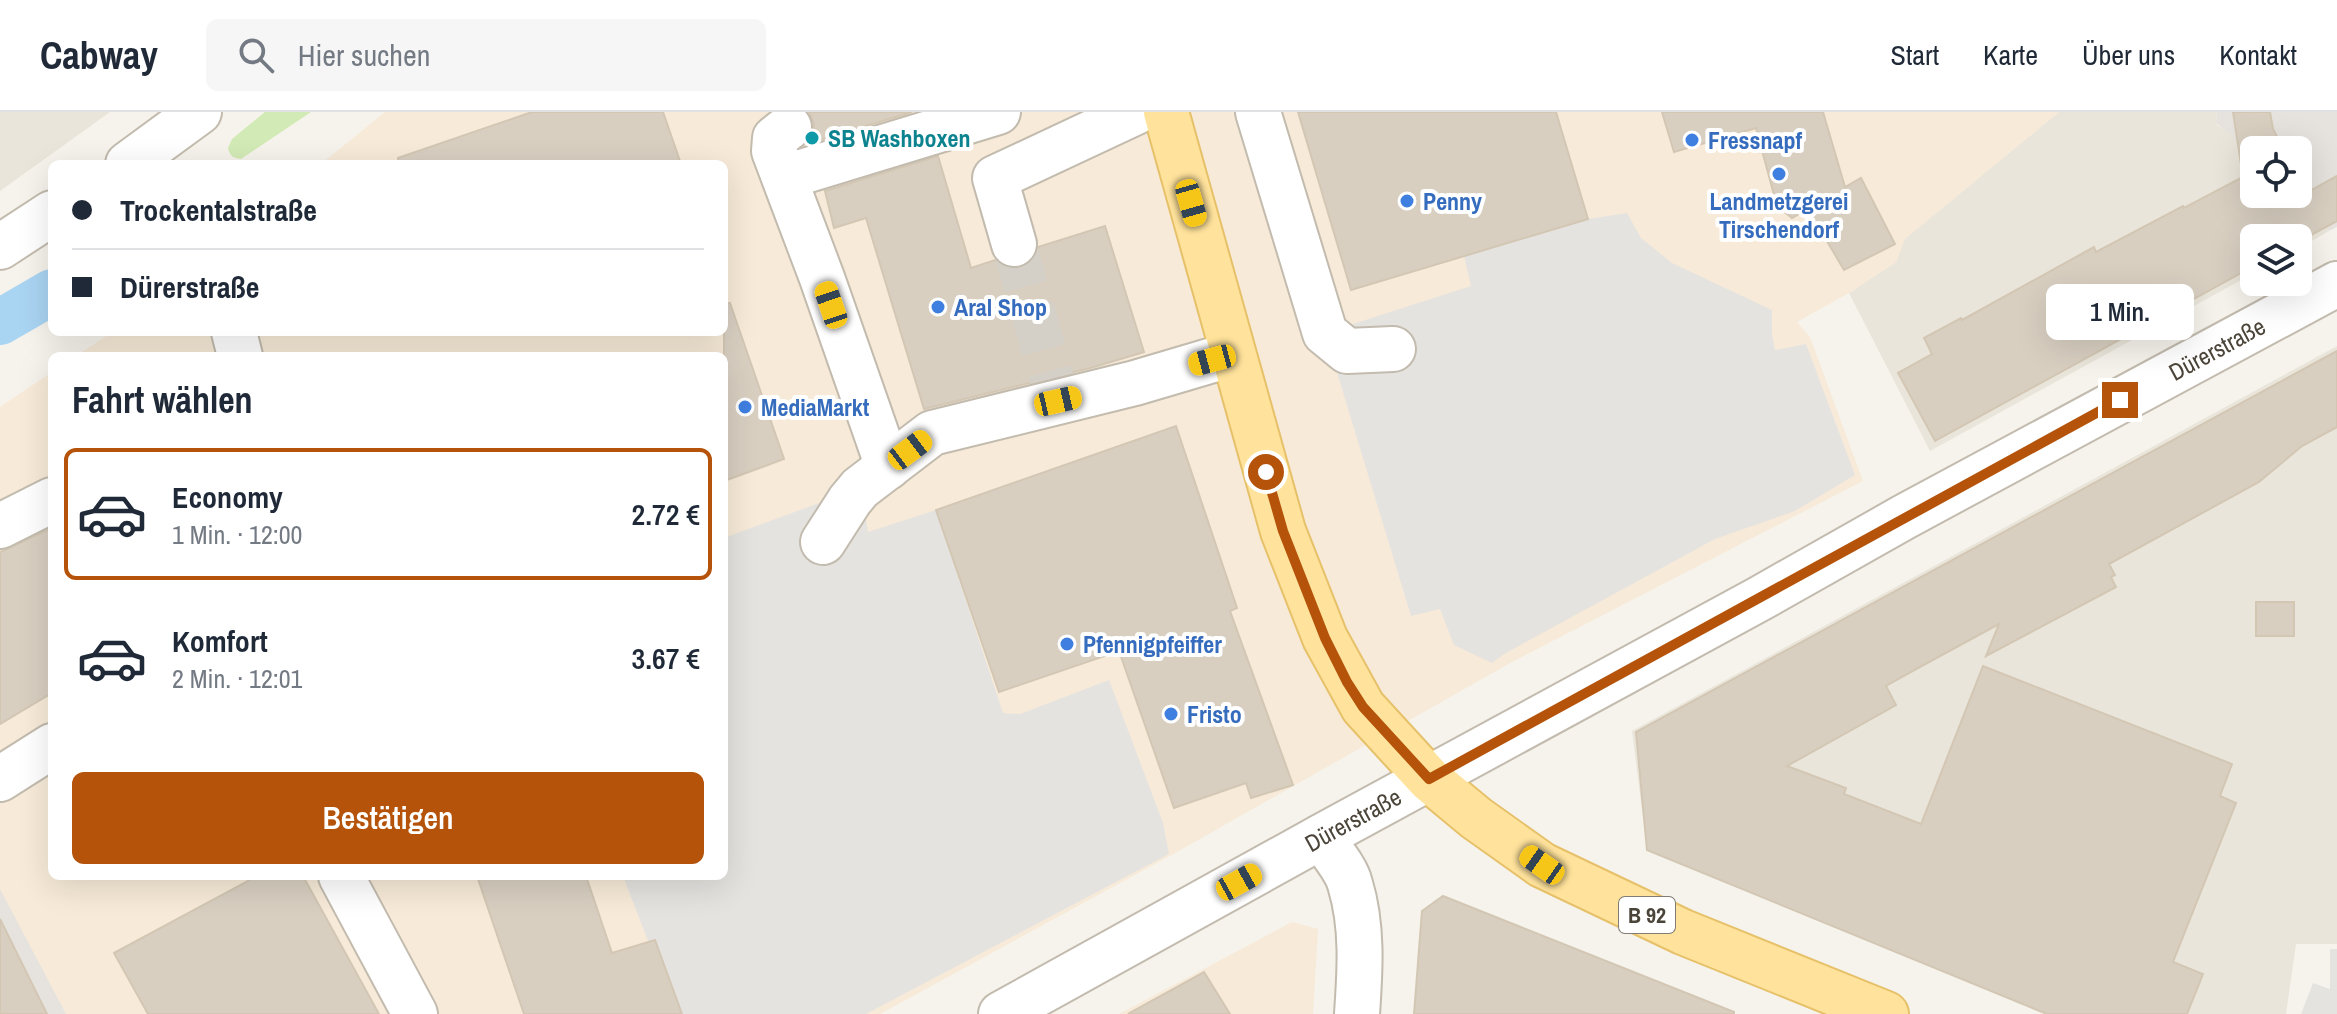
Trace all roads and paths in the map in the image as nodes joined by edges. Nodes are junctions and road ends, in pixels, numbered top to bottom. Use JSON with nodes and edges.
{"nodes":[{"id":1,"x":199,"y":112,"type":"edge"},
{"id":2,"x":998,"y":112,"type":"edge"},
{"id":3,"x":1005,"y":112,"type":"edge"},
{"id":4,"x":1136,"y":112,"type":"edge"},
{"id":5,"x":1166,"y":112,"type":"edge"},
{"id":6,"x":1258,"y":112,"type":"edge"},
{"id":7,"x":789,"y":127,"type":"dead end"},
{"id":8,"x":1059,"y":146,"type":"junction"},
{"id":9,"x":141,"y":160,"type":"edge"},
{"id":10,"x":785,"y":177,"type":"junction"},
{"id":11,"x":48,"y":216,"type":"edge"},
{"id":12,"x":1014,"y":244,"type":"tunnel mouth"},
{"id":13,"x":0,"y":247,"type":"edge"},
{"id":14,"x":2337,"y":284,"type":"edge"},
{"id":15,"x":1393,"y":349,"type":"dead end"},
{"id":16,"x":1233,"y":354,"type":"junction"},
{"id":17,"x":888,"y":467,"type":"junction"},
{"id":18,"x":48,"y":502,"type":"edge"},
{"id":19,"x":0,"y":526,"type":"edge"},
{"id":20,"x":823,"y":542,"type":"dead end"},
{"id":21,"x":48,"y":749,"type":"edge"},
{"id":22,"x":0,"y":779,"type":"edge"},
{"id":23,"x":1429,"y":779,"type":"junction"},
{"id":24,"x":1321,"y":837,"type":"junction"},
{"id":25,"x":343,"y":880,"type":"edge"},
{"id":26,"x":415,"y":1014,"type":"edge"},
{"id":27,"x":1001,"y":1014,"type":"edge"},
{"id":28,"x":1357,"y":1014,"type":"edge"},
{"id":29,"x":1886,"y":1014,"type":"edge"}],
"edges":[{"from":1,"to":9,"type":"street"},
{"from":2,"to":10,"type":"street"},
{"from":3,"to":8,"type":"street"},
{"from":4,"to":8,"type":"street"},
{"from":5,"to":16,"type":"main road","number":"B 92"},
{"from":6,"to":15,"type":"street"},
{"from":7,"to":10,"type":"street"},
{"from":8,"to":12,"type":"street"},
{"from":10,"to":17,"type":"street"},
{"from":11,"to":13,"type":"street"},
{"from":14,"to":23,"type":"street","name":"Dürerstraße"},
{"from":16,"to":17,"type":"street"},
{"from":16,"to":23,"type":"main road","number":"B 92"},
{"from":17,"to":20,"type":"street"},
{"from":18,"to":19,"type":"street"},
{"from":21,"to":22,"type":"street"},
{"from":23,"to":24,"type":"street","name":"Dürerstraße"},
{"from":23,"to":29,"type":"main road","number":"B 92"},
{"from":24,"to":27,"type":"street","name":"Dürerstraße"},
{"from":24,"to":28,"type":"street"},
{"from":25,"to":26,"type":"street"}]}
